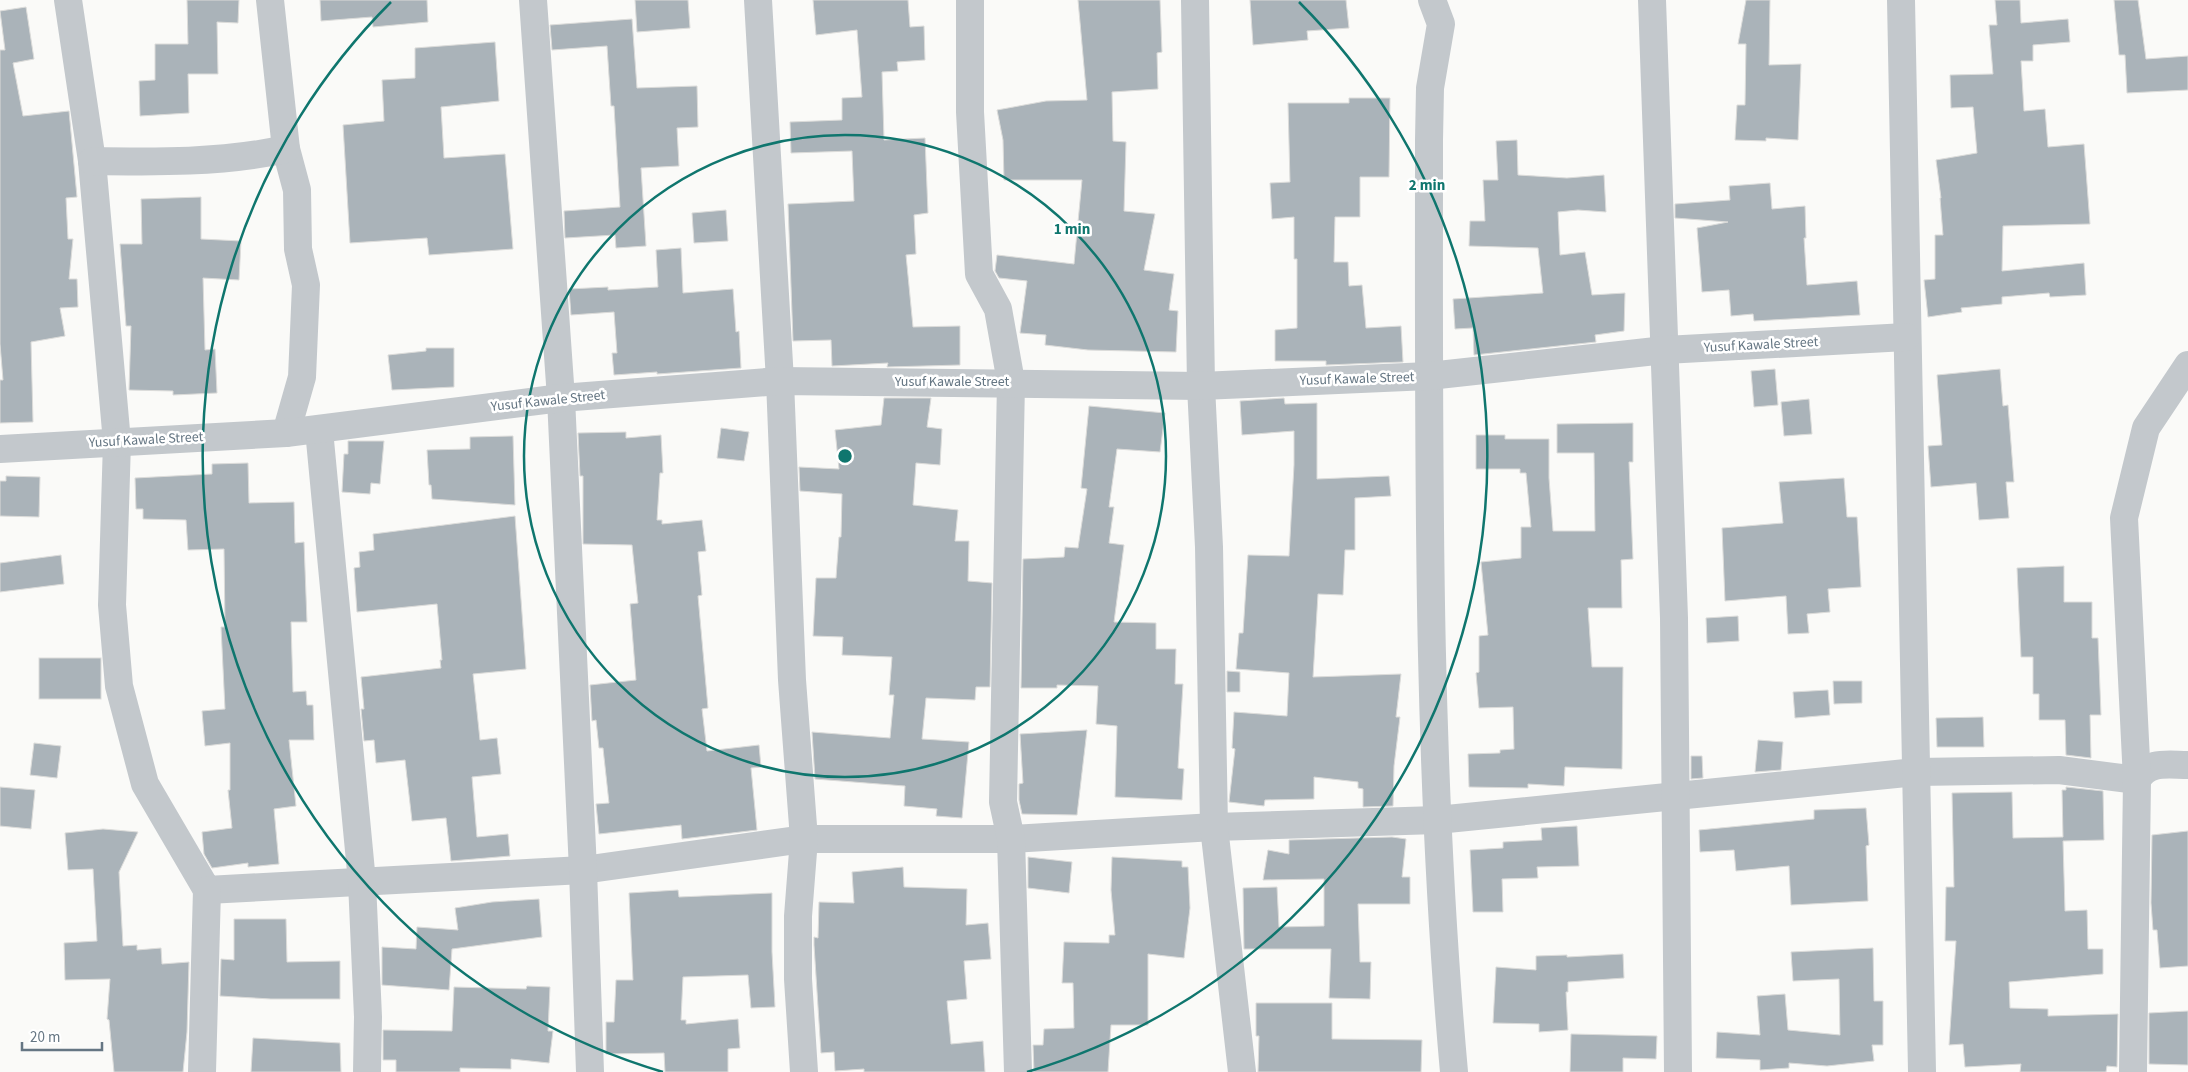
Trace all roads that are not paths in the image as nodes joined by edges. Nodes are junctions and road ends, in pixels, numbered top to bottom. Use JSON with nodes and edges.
{"nodes":[{"id":1,"x":68,"y":0,"type":"edge"},
{"id":2,"x":270,"y":0,"type":"edge"},
{"id":3,"x":533,"y":0,"type":"edge"},
{"id":4,"x":758,"y":0,"type":"edge"},
{"id":5,"x":970,"y":0,"type":"edge"},
{"id":6,"x":1195,"y":0,"type":"edge"},
{"id":7,"x":1432,"y":0,"type":"edge"},
{"id":8,"x":1652,"y":0,"type":"edge"},
{"id":9,"x":1901,"y":0,"type":"edge"},
{"id":10,"x":286,"y":149,"type":"junction"},
{"id":11,"x":92,"y":160,"type":"junction"},
{"id":12,"x":1906,"y":337,"type":"junction"},
{"id":13,"x":1665,"y":350,"type":"junction"},
{"id":14,"x":2188,"y":365,"type":"edge"},
{"id":15,"x":1429,"y":376,"type":"junction"},
{"id":16,"x":780,"y":381,"type":"junction"},
{"id":17,"x":1011,"y":382,"type":"junction"},
{"id":18,"x":1200,"y":386,"type":"junction"},
{"id":19,"x":561,"y":398,"type":"junction"},
{"id":20,"x":319,"y":430,"type":"junction"},
{"id":21,"x":286,"y":433,"type":"junction"},
{"id":22,"x":117,"y":442,"type":"junction"},
{"id":23,"x":0,"y":450,"type":"edge"},
{"id":24,"x":2188,"y":765,"type":"edge"},
{"id":25,"x":1916,"y":772,"type":"junction"},
{"id":26,"x":2137,"y":780,"type":"junction"},
{"id":27,"x":1676,"y":794,"type":"junction"},
{"id":28,"x":1437,"y":820,"type":"junction"},
{"id":29,"x":1214,"y":827,"type":"junction"},
{"id":30,"x":1011,"y":839,"type":"junction"},
{"id":31,"x":804,"y":840,"type":"junction"},
{"id":32,"x":583,"y":870,"type":"junction"},
{"id":33,"x":362,"y":882,"type":"junction"},
{"id":34,"x":207,"y":890,"type":"junction"},
{"id":35,"x":202,"y":1072,"type":"edge"},
{"id":36,"x":367,"y":1072,"type":"edge"},
{"id":37,"x":590,"y":1072,"type":"edge"},
{"id":38,"x":804,"y":1072,"type":"edge"},
{"id":39,"x":1018,"y":1072,"type":"edge"},
{"id":40,"x":1242,"y":1072,"type":"edge"},
{"id":41,"x":1454,"y":1072,"type":"edge"},
{"id":42,"x":1678,"y":1072,"type":"edge"},
{"id":43,"x":1922,"y":1072,"type":"edge"},
{"id":44,"x":2133,"y":1072,"type":"edge"}],
"edges":[{"from":1,"to":11,"type":"street"},
{"from":2,"to":10,"type":"street"},
{"from":3,"to":19,"type":"street"},
{"from":4,"to":16,"type":"street"},
{"from":5,"to":17,"type":"street"},
{"from":6,"to":18,"type":"street"},
{"from":7,"to":15,"type":"street"},
{"from":8,"to":13,"type":"street"},
{"from":9,"to":12,"type":"street"},
{"from":10,"to":11,"type":"street"},
{"from":10,"to":21,"type":"street"},
{"from":11,"to":22,"type":"street"},
{"from":12,"to":13,"type":"street","name":"Yusuf Kawale Street"},
{"from":12,"to":25,"type":"street"},
{"from":13,"to":15,"type":"street","name":"Yusuf Kawale Street"},
{"from":13,"to":27,"type":"street"},
{"from":14,"to":26,"type":"street"},
{"from":15,"to":18,"type":"street","name":"Yusuf Kawale Street"},
{"from":15,"to":28,"type":"street"},
{"from":16,"to":17,"type":"street","name":"Yusuf Kawale Street"},
{"from":16,"to":19,"type":"street","name":"Yusuf Kawale Street"},
{"from":16,"to":31,"type":"street"},
{"from":17,"to":18,"type":"street","name":"Yusuf Kawale Street"},
{"from":17,"to":30,"type":"street"},
{"from":18,"to":29,"type":"street"},
{"from":19,"to":20,"type":"street","name":"Yusuf Kawale Street"},
{"from":19,"to":32,"type":"street"},
{"from":20,"to":21,"type":"street","name":"Yusuf Kawale Street"},
{"from":20,"to":33,"type":"street"},
{"from":21,"to":22,"type":"street","name":"Yusuf Kawale Street"},
{"from":22,"to":23,"type":"street","name":"Yusuf Kawale Street"},
{"from":22,"to":34,"type":"street"},
{"from":24,"to":26,"type":"street"},
{"from":25,"to":26,"type":"street"},
{"from":25,"to":27,"type":"street"},
{"from":25,"to":43,"type":"street"},
{"from":26,"to":44,"type":"street"},
{"from":27,"to":28,"type":"street"},
{"from":27,"to":42,"type":"street"},
{"from":28,"to":29,"type":"street"},
{"from":28,"to":41,"type":"street"},
{"from":29,"to":30,"type":"street"},
{"from":29,"to":40,"type":"street"},
{"from":30,"to":31,"type":"street"},
{"from":30,"to":39,"type":"street"},
{"from":31,"to":32,"type":"street"},
{"from":31,"to":38,"type":"street"},
{"from":32,"to":33,"type":"street"},
{"from":32,"to":37,"type":"street"},
{"from":33,"to":34,"type":"street"},
{"from":33,"to":36,"type":"street"},
{"from":34,"to":35,"type":"street"}]}
